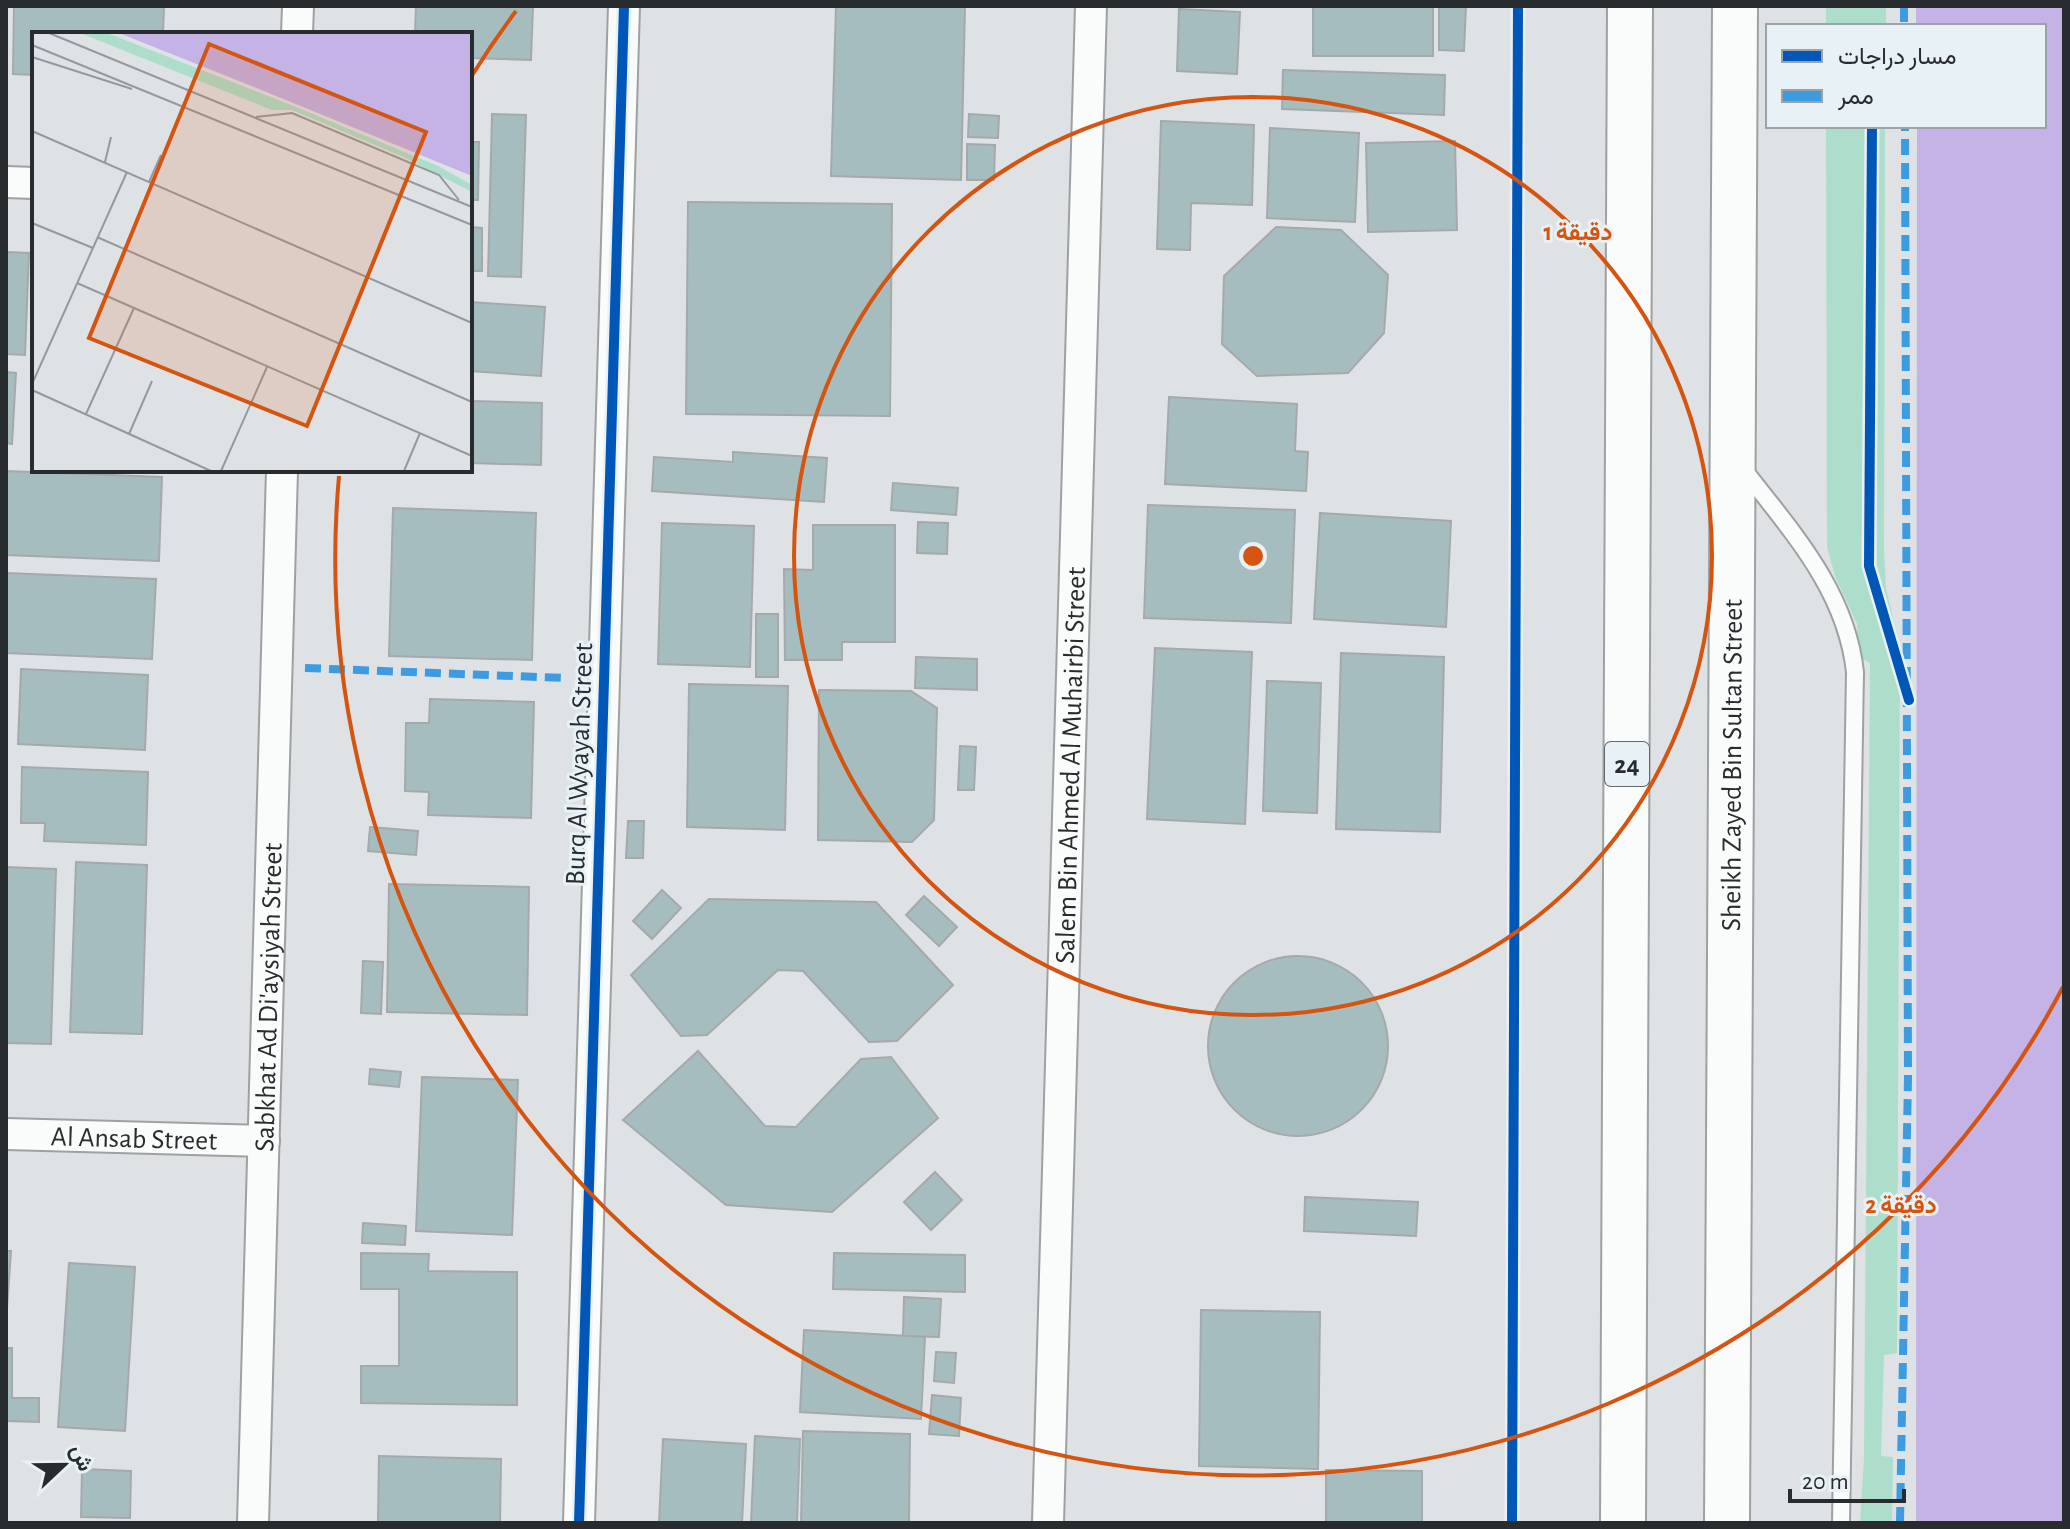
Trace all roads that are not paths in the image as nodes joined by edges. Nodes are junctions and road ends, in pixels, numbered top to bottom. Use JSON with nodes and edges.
{"nodes":[{"id":1,"x":298,"y":6,"type":"edge"},
{"id":2,"x":624,"y":6,"type":"edge"},
{"id":3,"x":1091,"y":6,"type":"edge"},
{"id":4,"x":1630,"y":6,"type":"edge"},
{"id":5,"x":1735,"y":6,"type":"edge"},
{"id":6,"x":297,"y":32,"type":"edge"},
{"id":7,"x":6,"y":182,"type":"edge"},
{"id":8,"x":32,"y":183,"type":"edge"},
{"id":9,"x":1731,"y":453,"type":"junction"},
{"id":10,"x":282,"y":472,"type":"edge"},
{"id":11,"x":6,"y":1134,"type":"edge"},
{"id":12,"x":264,"y":1141,"type":"junction"},
{"id":13,"x":253,"y":1523,"type":"edge"},
{"id":14,"x":579,"y":1523,"type":"edge"},
{"id":15,"x":1048,"y":1523,"type":"edge"},
{"id":16,"x":1623,"y":1523,"type":"edge"},
{"id":17,"x":1727,"y":1523,"type":"edge"},
{"id":18,"x":1841,"y":1523,"type":"edge"}],
"edges":[{"from":1,"to":6,"type":"street"},
{"from":2,"to":14,"type":"street","name":"Burq Al Wyayah Street"},
{"from":3,"to":15,"type":"street","name":"Salem Bin Ahmed Al Muhairbi Street"},
{"from":4,"to":16,"type":"highway","number":"24"},
{"from":5,"to":9,"type":"highway","name":"Sheikh Zayed Bin Sultan Street"},
{"from":7,"to":8,"type":"street"},
{"from":9,"to":17,"type":"highway","name":"Sheikh Zayed Bin Sultan Street"},
{"from":9,"to":18,"type":"lane"},
{"from":10,"to":12,"type":"street","name":"Sabkhat Ad Di'aysiyah Street"},
{"from":11,"to":12,"type":"street","name":"Al Ansab Street"},
{"from":12,"to":13,"type":"street","name":"Sabkhat Ad Di'aysiyah Street"}]}
